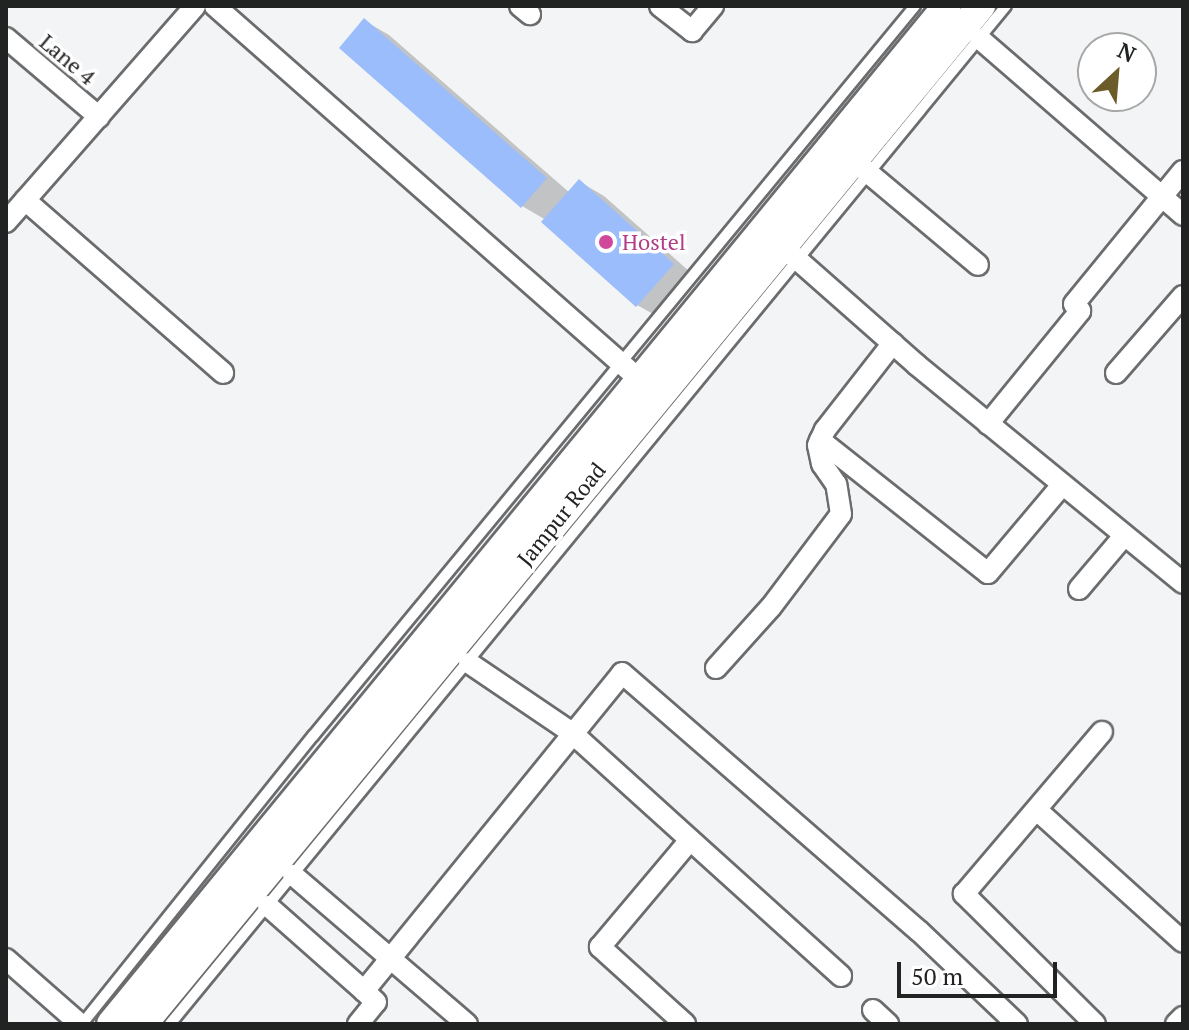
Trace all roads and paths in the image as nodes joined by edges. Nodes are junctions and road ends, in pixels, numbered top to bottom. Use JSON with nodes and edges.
{"nodes":[{"id":1,"x":195,"y":6,"type":"edge"},
{"id":2,"x":215,"y":6,"type":"edge"},
{"id":3,"x":660,"y":6,"type":"edge"},
{"id":4,"x":713,"y":6,"type":"edge"},
{"id":5,"x":915,"y":6,"type":"edge"},
{"id":6,"x":947,"y":6,"type":"edge"},
{"id":7,"x":981,"y":6,"type":"edge"},
{"id":8,"x":1006,"y":6,"type":"edge"},
{"id":9,"x":6,"y":38,"type":"edge"},
{"id":10,"x":980,"y":39,"type":"junction"},
{"id":11,"x":99,"y":117,"type":"junction"},
{"id":12,"x":862,"y":167,"type":"junction"},
{"id":13,"x":1183,"y":171,"type":"edge"},
{"id":14,"x":1163,"y":197,"type":"junction"},
{"id":15,"x":25,"y":200,"type":"junction"},
{"id":16,"x":1183,"y":215,"type":"edge"},
{"id":17,"x":6,"y":222,"type":"edge"},
{"id":18,"x":791,"y":254,"type":"junction"},
{"id":19,"x":978,"y":265,"type":"dead end"},
{"id":20,"x":1183,"y":296,"type":"edge"},
{"id":21,"x":893,"y":343,"type":"junction"},
{"id":22,"x":631,"y":371,"type":"junction"},
{"id":23,"x":223,"y":373,"type":"dead end"},
{"id":24,"x":1116,"y":373,"type":"dead end"},
{"id":25,"x":988,"y":424,"type":"junction"},
{"id":26,"x":820,"y":440,"type":"junction"},
{"id":27,"x":1062,"y":485,"type":"junction"},
{"id":28,"x":1124,"y":536,"type":"junction"},
{"id":29,"x":1183,"y":583,"type":"edge"},
{"id":30,"x":1079,"y":589,"type":"dead end"},
{"id":31,"x":469,"y":663,"type":"junction"},
{"id":32,"x":716,"y":668,"type":"dead end"},
{"id":33,"x":571,"y":732,"type":"junction"},
{"id":34,"x":1102,"y":732,"type":"dead end"},
{"id":35,"x":1038,"y":811,"type":"junction"},
{"id":36,"x":690,"y":840,"type":"junction"},
{"id":37,"x":293,"y":875,"type":"junction"},
{"id":38,"x":268,"y":906,"type":"junction"},
{"id":39,"x":1183,"y":942,"type":"edge"},
{"id":40,"x":389,"y":958,"type":"junction"},
{"id":41,"x":6,"y":959,"type":"edge"},
{"id":42,"x":841,"y":976,"type":"dead end"},
{"id":43,"x":364,"y":991,"type":"junction"},
{"id":44,"x":1183,"y":1017,"type":"edge"},
{"id":45,"x":81,"y":1024,"type":"edge"},
{"id":46,"x":111,"y":1024,"type":"edge"},
{"id":47,"x":143,"y":1024,"type":"edge"},
{"id":48,"x":170,"y":1024,"type":"edge"},
{"id":49,"x":358,"y":1024,"type":"edge"},
{"id":50,"x":467,"y":1024,"type":"edge"},
{"id":51,"x":685,"y":1024,"type":"edge"},
{"id":52,"x":1017,"y":1024,"type":"edge"},
{"id":53,"x":1095,"y":1024,"type":"edge"},
{"id":54,"x":1176,"y":1024,"type":"edge"}],
"edges":[{"from":1,"to":11,"type":"street"},
{"from":2,"to":22,"type":"street"},
{"from":3,"to":4,"type":"street"},
{"from":5,"to":22,"type":"lane"},
{"from":6,"to":22,"type":"main road","name":"Jampur Road"},
{"from":7,"to":12,"type":"main road","name":"Jampur Road"},
{"from":8,"to":10,"type":"lane"},
{"from":9,"to":11,"type":"street","name":"Lane 4"},
{"from":10,"to":12,"type":"lane"},
{"from":10,"to":14,"type":"street"},
{"from":11,"to":15,"type":"street"},
{"from":12,"to":18,"type":"main road","name":"Jampur Road"},
{"from":12,"to":19,"type":"street"},
{"from":13,"to":14,"type":"street"},
{"from":14,"to":16,"type":"street"},
{"from":14,"to":25,"type":"street"},
{"from":15,"to":17,"type":"street"},
{"from":15,"to":23,"type":"street"},
{"from":18,"to":21,"type":"street"},
{"from":18,"to":31,"type":"lane"},
{"from":18,"to":47,"type":"main road","name":"Jampur Road"},
{"from":20,"to":24,"type":"street"},
{"from":21,"to":25,"type":"street"},
{"from":21,"to":26,"type":"street"},
{"from":22,"to":45,"type":"lane"},
{"from":22,"to":46,"type":"main road","name":"Jampur Road"},
{"from":25,"to":27,"type":"street"},
{"from":26,"to":27,"type":"street"},
{"from":26,"to":32,"type":"street"},
{"from":27,"to":28,"type":"street"},
{"from":28,"to":29,"type":"street"},
{"from":28,"to":30,"type":"street"},
{"from":31,"to":33,"type":"street"},
{"from":31,"to":37,"type":"lane"},
{"from":33,"to":36,"type":"street"},
{"from":33,"to":40,"type":"street"},
{"from":33,"to":52,"type":"street"},
{"from":34,"to":35,"type":"street"},
{"from":35,"to":39,"type":"street"},
{"from":35,"to":53,"type":"street"},
{"from":36,"to":42,"type":"street"},
{"from":36,"to":51,"type":"street"},
{"from":37,"to":38,"type":"lane"},
{"from":37,"to":40,"type":"street"},
{"from":38,"to":43,"type":"street"},
{"from":38,"to":48,"type":"lane"},
{"from":40,"to":43,"type":"street"},
{"from":40,"to":50,"type":"street"},
{"from":41,"to":45,"type":"street"},
{"from":43,"to":49,"type":"street"},
{"from":44,"to":54,"type":"street"}]}
